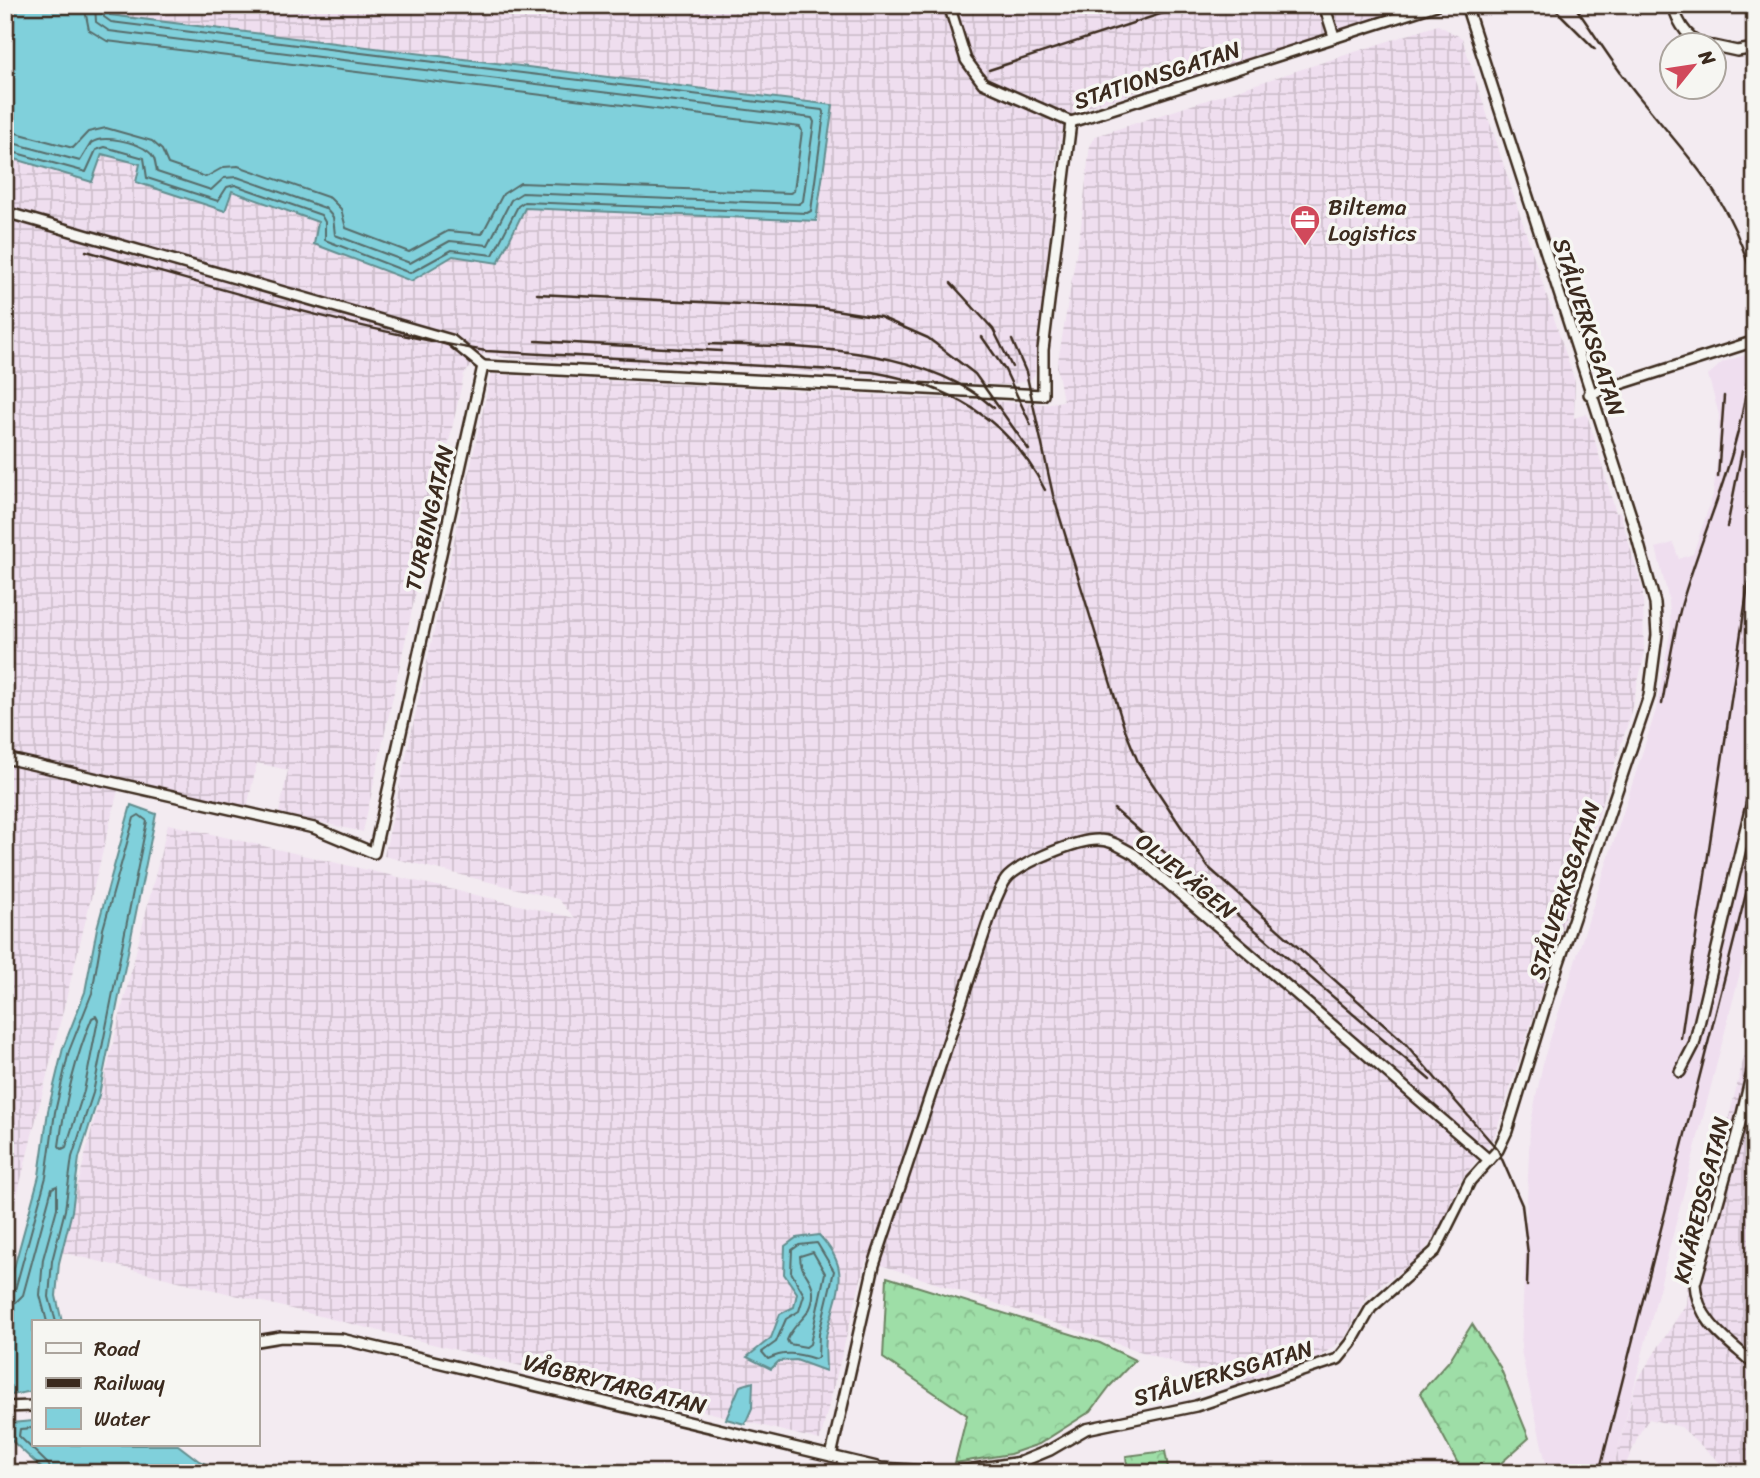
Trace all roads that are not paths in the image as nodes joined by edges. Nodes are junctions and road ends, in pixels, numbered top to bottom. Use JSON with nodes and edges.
{"nodes":[{"id":1,"x":949,"y":5,"type":"edge"},
{"id":2,"x":1324,"y":5,"type":"edge"},
{"id":3,"x":1436,"y":5,"type":"edge"},
{"id":4,"x":1466,"y":5,"type":"edge"},
{"id":5,"x":1673,"y":5,"type":"edge"},
{"id":6,"x":1688,"y":32,"type":"edge"},
{"id":7,"x":1334,"y":36,"type":"junction"},
{"id":8,"x":1755,"y":48,"type":"edge"},
{"id":9,"x":1728,"y":49,"type":"edge"},
{"id":10,"x":1071,"y":122,"type":"junction"},
{"id":11,"x":5,"y":212,"type":"edge"},
{"id":12,"x":1755,"y":341,"type":"edge"},
{"id":13,"x":483,"y":366,"type":"junction"},
{"id":14,"x":1589,"y":394,"type":"junction"},
{"id":15,"x":5,"y":758,"type":"edge"},
{"id":16,"x":1755,"y":789,"type":"edge"},
{"id":17,"x":1755,"y":1060,"type":"edge"},
{"id":18,"x":1680,"y":1072,"type":"dead end"},
{"id":19,"x":1489,"y":1160,"type":"junction"},
{"id":20,"x":259,"y":1341,"type":"edge"},
{"id":21,"x":1755,"y":1365,"type":"edge"},
{"id":22,"x":32,"y":1406,"type":"edge"},
{"id":23,"x":5,"y":1407,"type":"edge"},
{"id":24,"x":831,"y":1456,"type":"junction"},
{"id":25,"x":961,"y":1472,"type":"edge"}],
"edges":[{"from":1,"to":10,"type":"street"},
{"from":2,"to":7,"type":"street"},
{"from":3,"to":7,"type":"street","name":"STATIONSGATAN"},
{"from":4,"to":14,"type":"street","name":"STÅLVERKSGATAN"},
{"from":5,"to":6,"type":"street"},
{"from":7,"to":10,"type":"street","name":"STATIONSGATAN"},
{"from":8,"to":9,"type":"street"},
{"from":10,"to":13,"type":"street","name":"STATIONSGATAN"},
{"from":11,"to":13,"type":"street"},
{"from":12,"to":14,"type":"street"},
{"from":13,"to":15,"type":"street","name":"TURBINGATAN"},
{"from":14,"to":19,"type":"street","name":"STÅLVERKSGATAN"},
{"from":16,"to":18,"type":"street"},
{"from":17,"to":21,"type":"street","name":"KNÄREDSGATAN"},
{"from":19,"to":24,"type":"street","name":"OLJEVÄGEN"},
{"from":19,"to":25,"type":"street","name":"STÅLVERKSGATAN"},
{"from":20,"to":24,"type":"street","name":"VÅGBRYTARGATAN"},
{"from":22,"to":23,"type":"street"},
{"from":24,"to":25,"type":"street","name":"VÅGBRYTARGATAN"}]}
